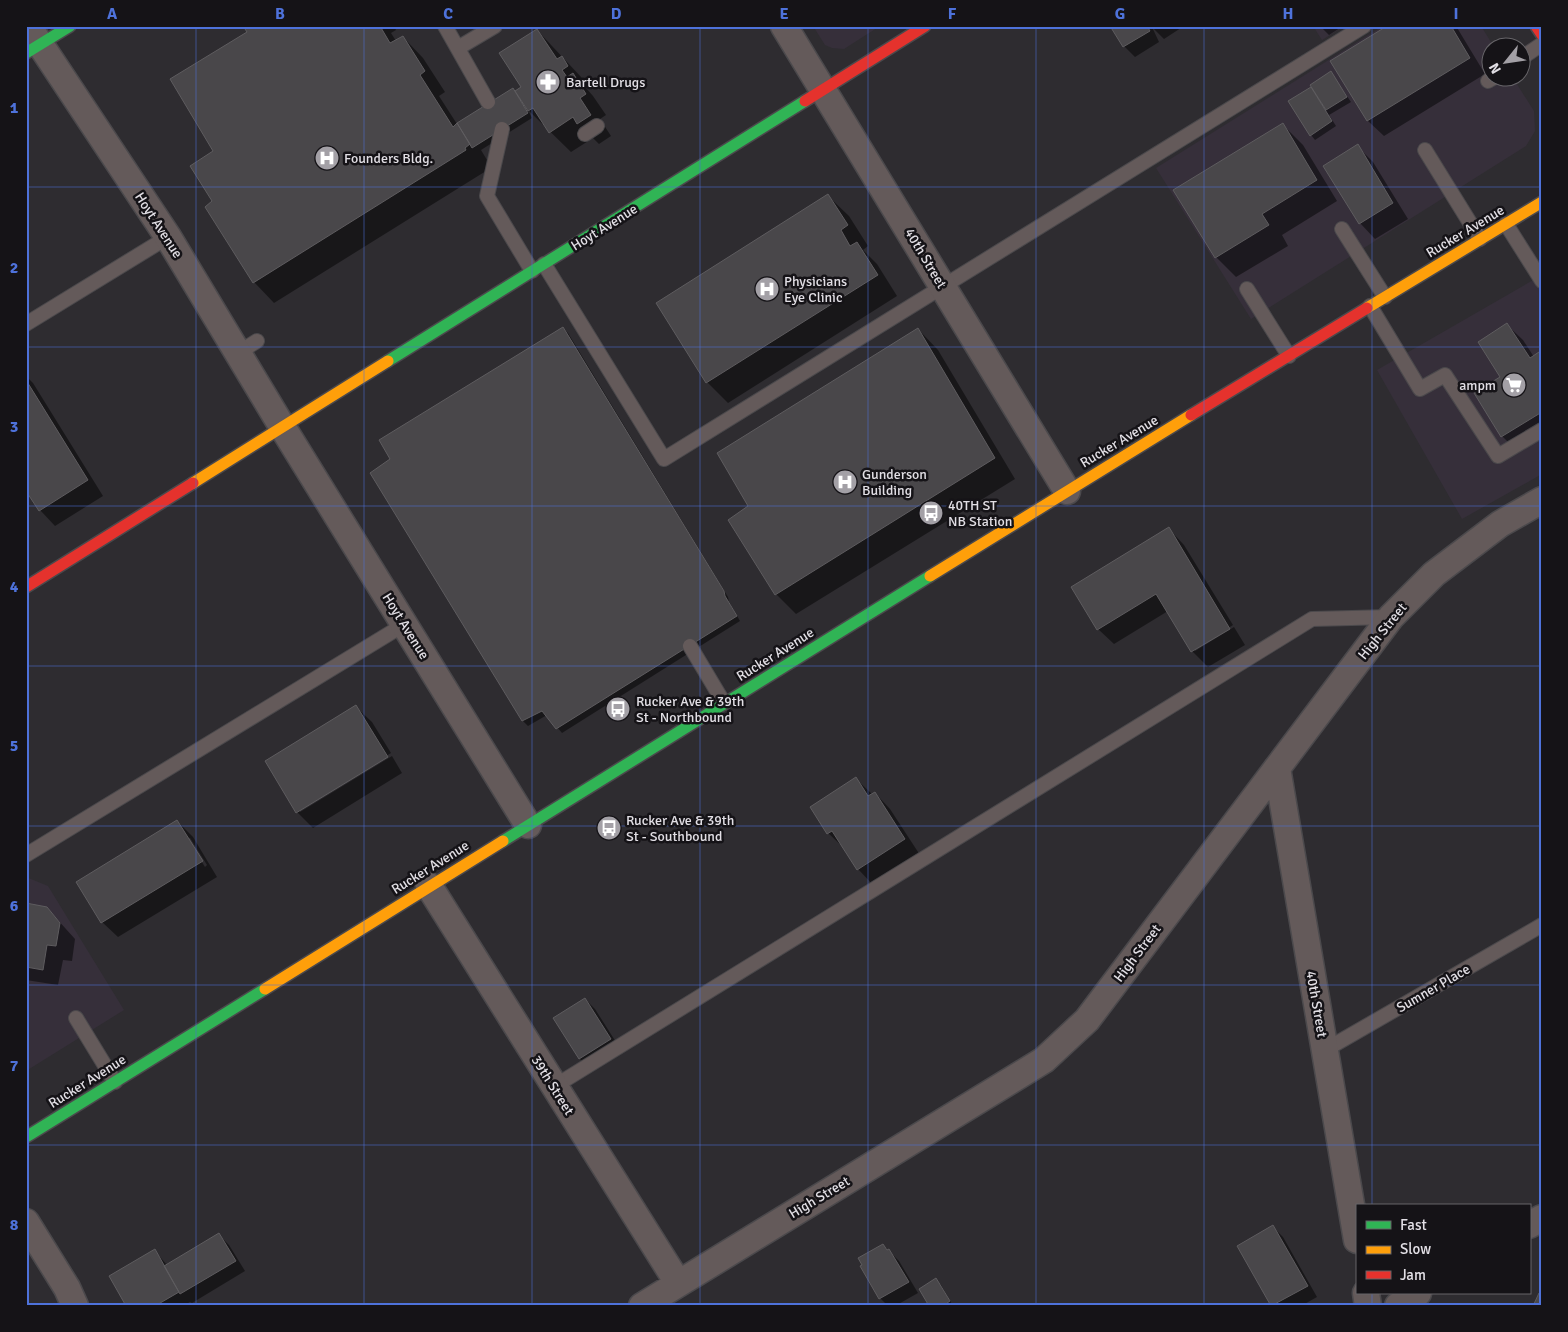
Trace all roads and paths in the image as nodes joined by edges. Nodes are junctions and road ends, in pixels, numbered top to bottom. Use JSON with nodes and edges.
{"nodes":[{"id":1,"x":70,"y":26,"type":"edge"},
{"id":2,"x":445,"y":26,"type":"edge"},
{"id":3,"x":495,"y":26,"type":"edge"},
{"id":4,"x":784,"y":26,"type":"edge"},
{"id":5,"x":925,"y":26,"type":"edge"},
{"id":6,"x":1364,"y":26,"type":"edge"},
{"id":7,"x":1536,"y":26,"type":"edge"},
{"id":8,"x":1542,"y":35,"type":"edge"},
{"id":9,"x":31,"y":41,"type":"edge"},
{"id":10,"x":1542,"y":44,"type":"edge"},
{"id":11,"x":458,"y":48,"type":"junction"},
{"id":12,"x":1530,"y":52,"type":"edge"},
{"id":13,"x":823,"y":89,"type":"junction"},
{"id":14,"x":488,"y":102,"type":"dead end"},
{"id":15,"x":502,"y":129,"type":"dead end"},
{"id":16,"x":1425,"y":150,"type":"dead end"},
{"id":17,"x":1542,"y":202,"type":"edge"},
{"id":18,"x":1506,"y":224,"type":"junction"},
{"id":19,"x":1342,"y":229,"type":"dead end"},
{"id":20,"x":168,"y":238,"type":"junction"},
{"id":21,"x":1480,"y":239,"type":"junction"},
{"id":22,"x":538,"y":268,"type":"junction"},
{"id":23,"x":1542,"y":281,"type":"edge"},
{"id":24,"x":942,"y":286,"type":"junction"},
{"id":25,"x":1247,"y":290,"type":"dead end"},
{"id":26,"x":1385,"y":298,"type":"junction"},
{"id":27,"x":1370,"y":306,"type":"junction"},
{"id":28,"x":26,"y":324,"type":"edge"},
{"id":29,"x":1289,"y":356,"type":"junction"},
{"id":30,"x":283,"y":428,"type":"junction"},
{"id":31,"x":1542,"y":430,"type":"edge"},
{"id":32,"x":1068,"y":491,"type":"junction"},
{"id":33,"x":1542,"y":500,"type":"edge"},
{"id":34,"x":26,"y":586,"type":"edge"},
{"id":35,"x":1391,"y":617,"type":"junction"},
{"id":36,"x":405,"y":624,"type":"junction"},
{"id":37,"x":690,"y":646,"type":"dead end"},
{"id":38,"x":724,"y":703,"type":"junction"},
{"id":39,"x":1278,"y":768,"type":"junction"},
{"id":40,"x":528,"y":825,"type":"junction"},
{"id":41,"x":26,"y":855,"type":"edge"},
{"id":42,"x":429,"y":886,"type":"junction"},
{"id":43,"x":1542,"y":925,"type":"edge"},
{"id":44,"x":76,"y":1018,"type":"dead end"},
{"id":45,"x":1325,"y":1050,"type":"junction"},
{"id":46,"x":114,"y":1082,"type":"junction"},
{"id":47,"x":555,"y":1086,"type":"junction"},
{"id":48,"x":26,"y":1136,"type":"edge"},
{"id":49,"x":1542,"y":1218,"type":"edge"},
{"id":50,"x":26,"y":1222,"type":"edge"},
{"id":51,"x":1530,"y":1224,"type":"edge"},
{"id":52,"x":1356,"y":1234,"type":"edge"},
{"id":53,"x":678,"y":1283,"type":"junction"},
{"id":54,"x":1416,"y":1294,"type":"edge"},
{"id":55,"x":75,"y":1306,"type":"edge"},
{"id":56,"x":642,"y":1306,"type":"edge"},
{"id":57,"x":1398,"y":1306,"type":"edge"}],
"edges":[{"from":1,"to":9,"type":"main road"},
{"from":2,"to":11,"type":"lane"},
{"from":3,"to":11,"type":"lane"},
{"from":4,"to":13,"type":"street","name":"40th Street"},
{"from":5,"to":13,"type":"main road","name":"Hoyt Avenue"},
{"from":6,"to":24,"type":"lane"},
{"from":7,"to":8,"type":"main road"},
{"from":9,"to":20,"type":"street","name":"Hoyt Avenue"},
{"from":10,"to":12,"type":"lane"},
{"from":11,"to":14,"type":"lane"},
{"from":13,"to":22,"type":"main road","name":"Hoyt Avenue"},
{"from":13,"to":24,"type":"street","name":"40th Street"},
{"from":15,"to":22,"type":"lane"},
{"from":16,"to":21,"type":"lane"},
{"from":17,"to":18,"type":"main road","name":"Rucker Avenue"},
{"from":18,"to":21,"type":"main road","name":"Rucker Avenue"},
{"from":18,"to":23,"type":"lane"},
{"from":19,"to":26,"type":"lane"},
{"from":20,"to":28,"type":"lane"},
{"from":20,"to":30,"type":"street","name":"Hoyt Avenue"},
{"from":21,"to":26,"type":"main road","name":"Rucker Avenue"},
{"from":22,"to":24,"type":"lane"},
{"from":22,"to":30,"type":"main road","name":"Hoyt Avenue"},
{"from":24,"to":32,"type":"street","name":"40th Street"},
{"from":25,"to":29,"type":"lane"},
{"from":26,"to":27,"type":"main road","name":"Rucker Avenue"},
{"from":27,"to":29,"type":"main road","name":"Rucker Avenue"},
{"from":27,"to":31,"type":"lane"},
{"from":29,"to":32,"type":"main road","name":"Rucker Avenue"},
{"from":30,"to":34,"type":"main road","name":"Hoyt Avenue"},
{"from":30,"to":36,"type":"street","name":"Hoyt Avenue"},
{"from":32,"to":38,"type":"main road","name":"Rucker Avenue"},
{"from":33,"to":35,"type":"street","name":"High Street"},
{"from":35,"to":39,"type":"street","name":"High Street"},
{"from":35,"to":47,"type":"lane"},
{"from":36,"to":40,"type":"street","name":"Hoyt Avenue"},
{"from":36,"to":41,"type":"lane"},
{"from":37,"to":38,"type":"lane"},
{"from":38,"to":40,"type":"main road","name":"Rucker Avenue"},
{"from":39,"to":45,"type":"street","name":"40th Street"},
{"from":39,"to":53,"type":"street","name":"High Street"},
{"from":40,"to":42,"type":"main road","name":"Rucker Avenue"},
{"from":42,"to":46,"type":"main road","name":"Rucker Avenue"},
{"from":42,"to":47,"type":"street","name":"39th Street"},
{"from":43,"to":45,"type":"lane","name":"Sumner Place"},
{"from":44,"to":46,"type":"lane"},
{"from":45,"to":52,"type":"street","name":"40th Street"},
{"from":46,"to":48,"type":"main road","name":"Rucker Avenue"},
{"from":47,"to":53,"type":"street","name":"39th Street"},
{"from":49,"to":51,"type":"street"},
{"from":50,"to":55,"type":"street"},
{"from":53,"to":56,"type":"street","name":"High Street"},
{"from":54,"to":57,"type":"street"}]}
